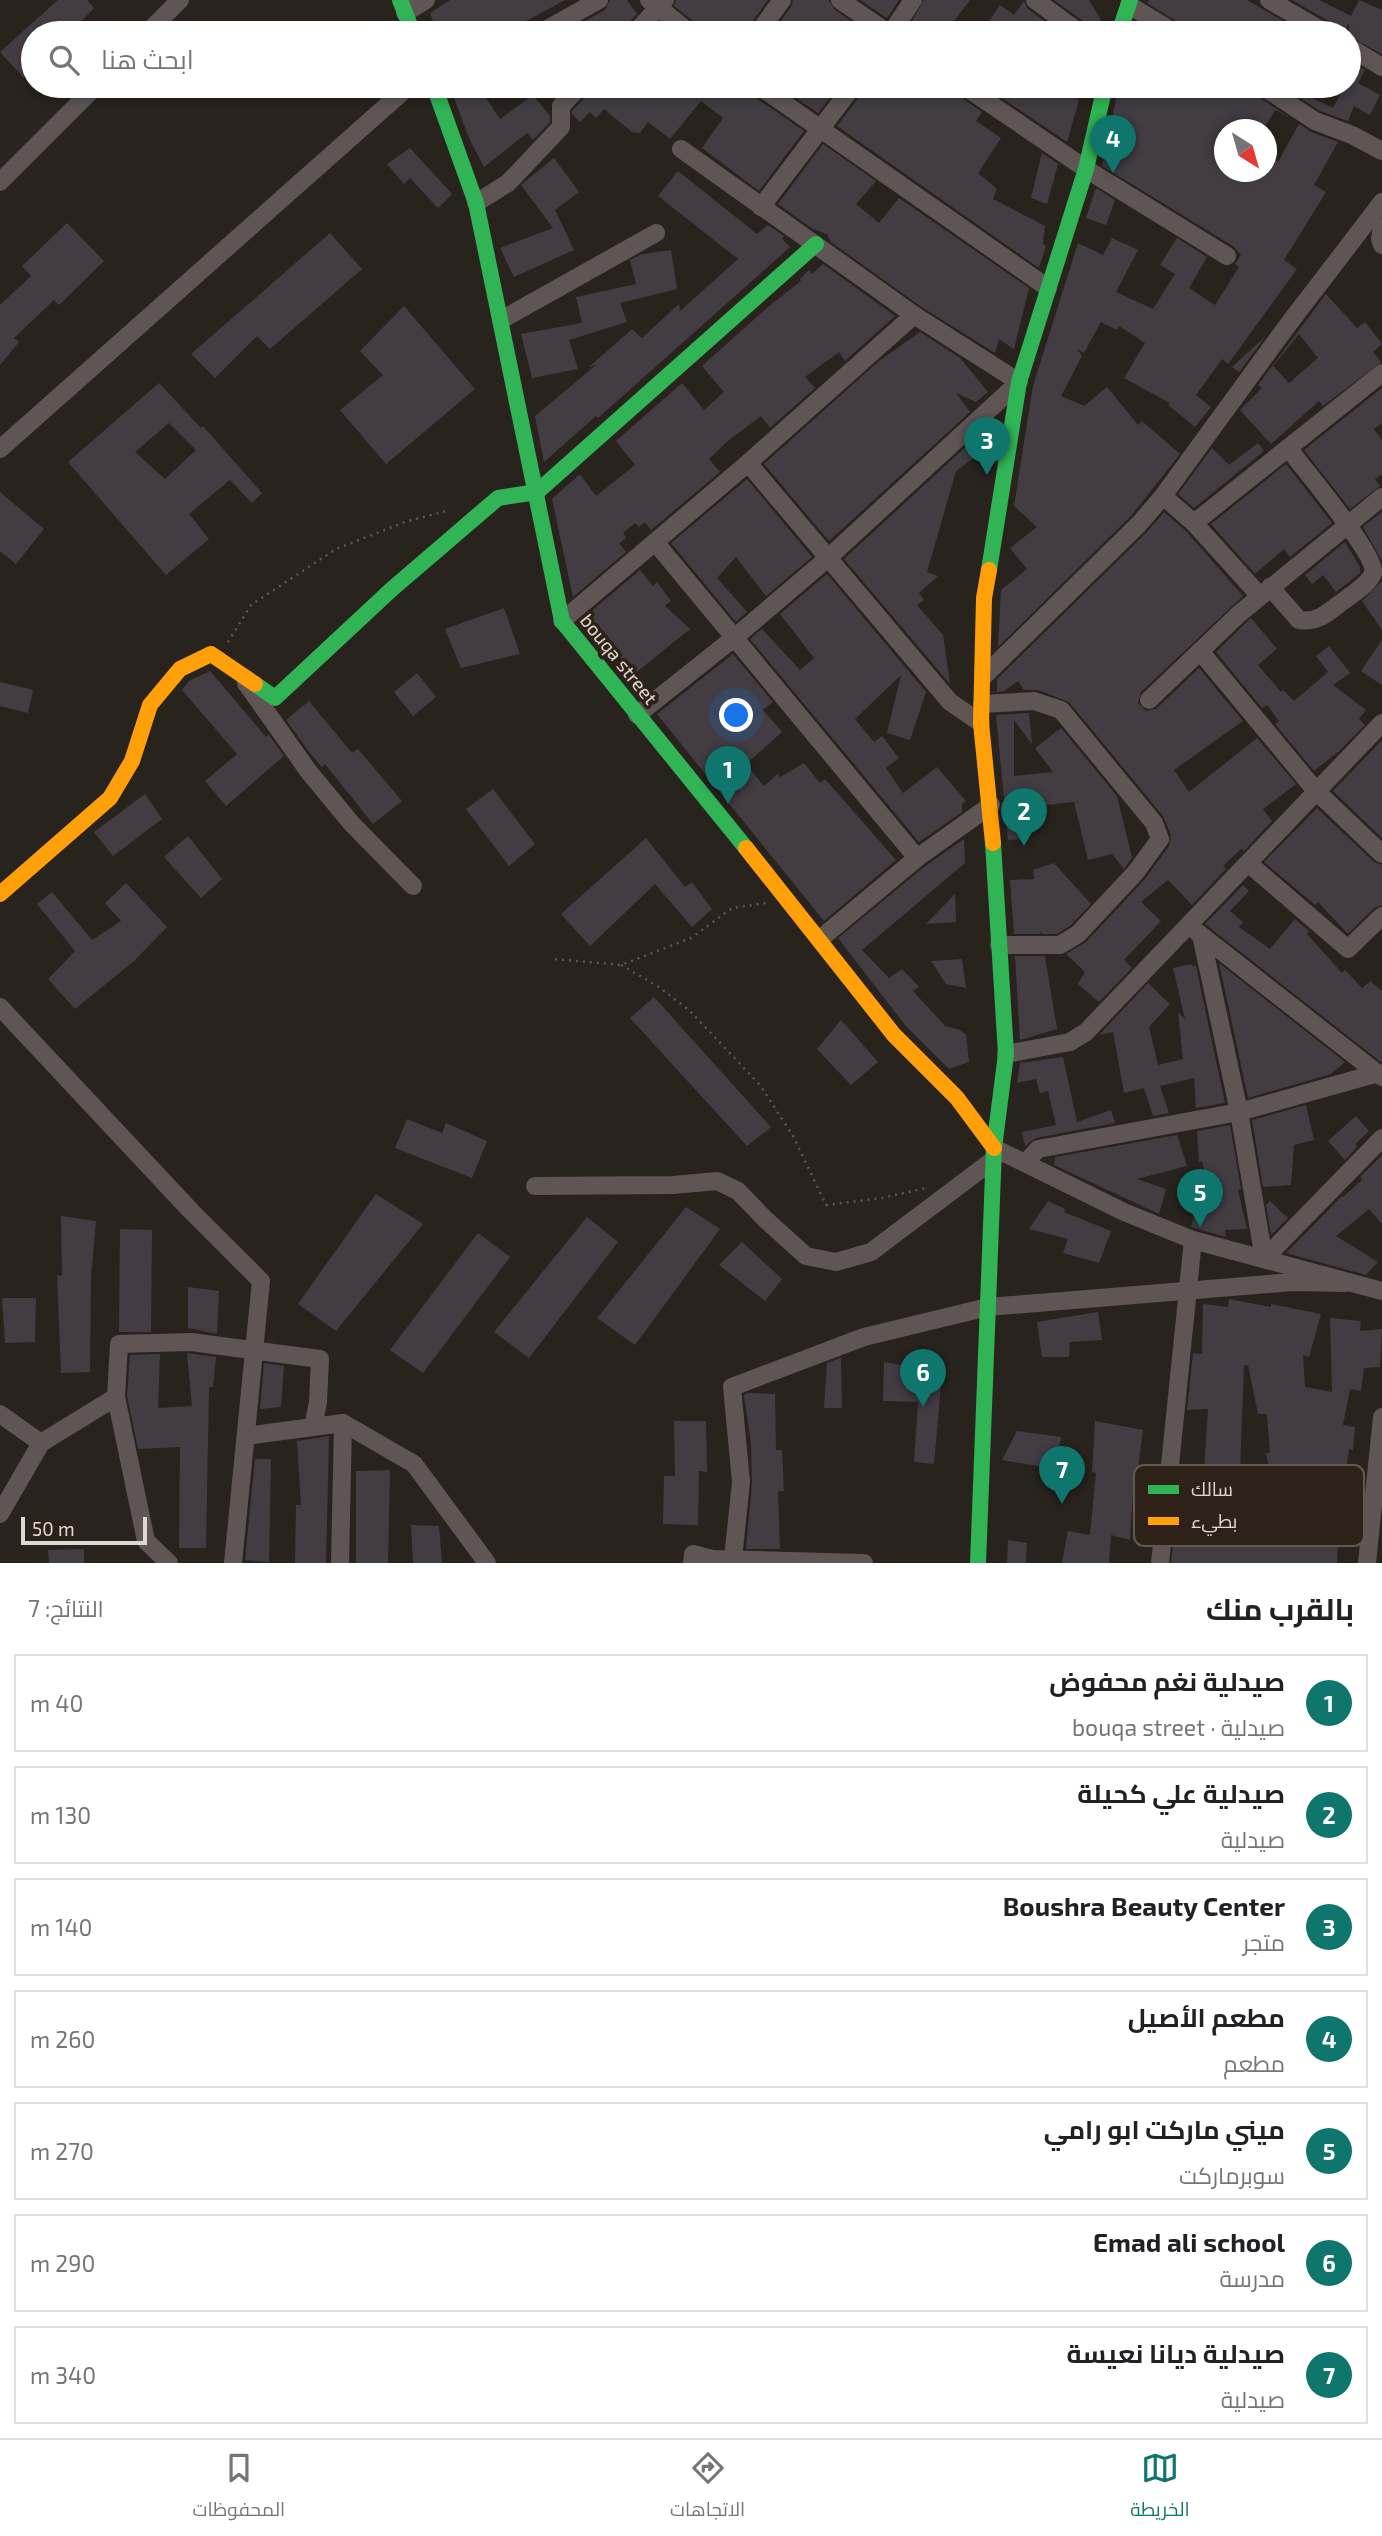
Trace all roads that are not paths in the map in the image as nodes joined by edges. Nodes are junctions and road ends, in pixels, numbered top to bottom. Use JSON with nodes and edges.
{"nodes":[{"id":1,"x":180,"y":0,"type":"edge"},
{"id":2,"x":426,"y":0,"type":"edge"},
{"id":3,"x":599,"y":0,"type":"edge"},
{"id":4,"x":782,"y":0,"type":"edge"},
{"id":5,"x":841,"y":0,"type":"edge"},
{"id":6,"x":913,"y":0,"type":"edge"},
{"id":7,"x":1035,"y":0,"type":"edge"},
{"id":8,"x":1269,"y":0,"type":"edge"},
{"id":9,"x":657,"y":3,"type":"edge"},
{"id":10,"x":1129,"y":3,"type":"edge"},
{"id":11,"x":403,"y":6,"type":"edge"},
{"id":12,"x":160,"y":21,"type":"edge"},
{"id":13,"x":561,"y":21,"type":"edge"},
{"id":14,"x":644,"y":21,"type":"edge"},
{"id":15,"x":677,"y":21,"type":"edge"},
{"id":16,"x":767,"y":21,"type":"edge"},
{"id":17,"x":872,"y":21,"type":"edge"},
{"id":18,"x":898,"y":21,"type":"edge"},
{"id":19,"x":1064,"y":21,"type":"edge"},
{"id":20,"x":1123,"y":21,"type":"edge"},
{"id":21,"x":1157,"y":21,"type":"edge"},
{"id":22,"x":1305,"y":21,"type":"edge"},
{"id":23,"x":1361,"y":54,"type":"edge"},
{"id":24,"x":1382,"y":66,"type":"edge"},
{"id":25,"x":84,"y":98,"type":"edge"},
{"id":26,"x":395,"y":98,"type":"edge"},
{"id":27,"x":442,"y":98,"type":"edge"},
{"id":28,"x":569,"y":98,"type":"edge"},
{"id":29,"x":775,"y":98,"type":"edge"},
{"id":30,"x":844,"y":98,"type":"edge"},
{"id":31,"x":982,"y":98,"type":"edge"},
{"id":32,"x":1102,"y":98,"type":"edge"},
{"id":33,"x":1280,"y":98,"type":"edge"},
{"id":34,"x":820,"y":131,"type":"junction"},
{"id":35,"x":681,"y":149,"type":"dead end"},
{"id":36,"x":1382,"y":151,"type":"edge"},
{"id":37,"x":1086,"y":169,"type":"junction"},
{"id":38,"x":0,"y":182,"type":"edge"},
{"id":39,"x":1382,"y":202,"type":"edge"},
{"id":40,"x":476,"y":203,"type":"junction"},
{"id":41,"x":761,"y":207,"type":"junction"},
{"id":42,"x":1382,"y":227,"type":"edge"},
{"id":43,"x":656,"y":233,"type":"dead end"},
{"id":44,"x":816,"y":244,"type":"junction"},
{"id":45,"x":1382,"y":245,"type":"edge"},
{"id":46,"x":1227,"y":256,"type":"dead end"},
{"id":47,"x":1048,"y":288,"type":"junction"},
{"id":48,"x":914,"y":314,"type":"junction"},
{"id":49,"x":501,"y":320,"type":"junction"},
{"id":50,"x":1382,"y":373,"type":"edge"},
{"id":51,"x":1019,"y":382,"type":"junction"},
{"id":52,"x":1288,"y":448,"type":"junction"},
{"id":53,"x":0,"y":449,"type":"edge"},
{"id":54,"x":748,"y":463,"type":"junction"},
{"id":55,"x":537,"y":492,"type":"junction"},
{"id":56,"x":1163,"y":496,"type":"junction"},
{"id":57,"x":1382,"y":496,"type":"edge"},
{"id":58,"x":1194,"y":523,"type":"junction"},
{"id":59,"x":1348,"y":525,"type":"junction"},
{"id":60,"x":655,"y":542,"type":"junction"},
{"id":61,"x":828,"y":558,"type":"junction"},
{"id":62,"x":1265,"y":592,"type":"junction"},
{"id":63,"x":562,"y":621,"type":"junction"},
{"id":64,"x":734,"y":638,"type":"junction"},
{"id":65,"x":1200,"y":651,"type":"junction"},
{"id":66,"x":240,"y":674,"type":"junction"},
{"id":67,"x":983,"y":677,"type":"junction"},
{"id":68,"x":1149,"y":701,"type":"dead end"},
{"id":69,"x":982,"y":704,"type":"junction"},
{"id":70,"x":637,"y":715,"type":"junction"},
{"id":71,"x":981,"y":723,"type":"junction"},
{"id":72,"x":1382,"y":723,"type":"edge"},
{"id":73,"x":1316,"y":791,"type":"junction"},
{"id":74,"x":991,"y":805,"type":"junction"},
{"id":75,"x":1382,"y":854,"type":"edge"},
{"id":76,"x":917,"y":858,"type":"junction"},
{"id":77,"x":1248,"y":863,"type":"junction"},
{"id":78,"x":413,"y":886,"type":"dead end"},
{"id":79,"x":0,"y":894,"type":"edge"},
{"id":80,"x":1382,"y":916,"type":"edge"},
{"id":81,"x":1194,"y":930,"type":"junction"},
{"id":82,"x":820,"y":939,"type":"junction"},
{"id":83,"x":999,"y":945,"type":"junction"},
{"id":84,"x":0,"y":1007,"type":"edge"},
{"id":85,"x":1006,"y":1054,"type":"junction"},
{"id":86,"x":1380,"y":1075,"type":"edge"},
{"id":87,"x":1239,"y":1112,"type":"junction"},
{"id":88,"x":1382,"y":1138,"type":"edge"},
{"id":89,"x":993,"y":1154,"type":"junction"},
{"id":90,"x":1025,"y":1163,"type":"junction"},
{"id":91,"x":535,"y":1186,"type":"dead end"},
{"id":92,"x":1193,"y":1240,"type":"junction"},
{"id":93,"x":1264,"y":1259,"type":"junction"},
{"id":94,"x":1346,"y":1283,"type":"junction"},
{"id":95,"x":1188,"y":1290,"type":"junction"},
{"id":96,"x":1382,"y":1292,"type":"edge"},
{"id":97,"x":988,"y":1307,"type":"junction"},
{"id":98,"x":254,"y":1350,"type":"junction"},
{"id":99,"x":117,"y":1397,"type":"junction"},
{"id":100,"x":0,"y":1414,"type":"edge"},
{"id":101,"x":1382,"y":1417,"type":"edge"},
{"id":102,"x":343,"y":1423,"type":"junction"},
{"id":103,"x":313,"y":1427,"type":"junction"},
{"id":104,"x":246,"y":1436,"type":"junction"},
{"id":105,"x":41,"y":1443,"type":"junction"},
{"id":106,"x":1170,"y":1465,"type":"edge"},
{"id":107,"x":0,"y":1514,"type":"edge"},
{"id":108,"x":733,"y":1559,"type":"junction"},
{"id":109,"x":169,"y":1563,"type":"edge"},
{"id":110,"x":233,"y":1563,"type":"edge"},
{"id":111,"x":340,"y":1563,"type":"edge"},
{"id":112,"x":487,"y":1563,"type":"edge"},
{"id":113,"x":692,"y":1563,"type":"edge"},
{"id":114,"x":864,"y":1563,"type":"edge"},
{"id":115,"x":978,"y":1563,"type":"edge"},
{"id":116,"x":1367,"y":1563,"type":"edge"}],
"edges":[{"from":1,"to":12,"type":"street"},
{"from":2,"to":11,"type":"street"},
{"from":3,"to":13,"type":"street"},
{"from":4,"to":16,"type":"street"},
{"from":5,"to":17,"type":"street"},
{"from":6,"to":18,"type":"street"},
{"from":7,"to":19,"type":"street"},
{"from":8,"to":22,"type":"street"},
{"from":9,"to":14,"type":"street"},
{"from":9,"to":15,"type":"street"},
{"from":10,"to":20,"type":"street"},
{"from":10,"to":21,"type":"street"},
{"from":23,"to":24,"type":"street"},
{"from":25,"to":38,"type":"street"},
{"from":26,"to":53,"type":"street"},
{"from":27,"to":40,"type":"street","name":"bouqa street"},
{"from":28,"to":40,"type":"street"},
{"from":29,"to":34,"type":"street"},
{"from":30,"to":34,"type":"street"},
{"from":31,"to":37,"type":"street"},
{"from":32,"to":37,"type":"street"},
{"from":33,"to":36,"type":"street"},
{"from":34,"to":41,"type":"street"},
{"from":34,"to":47,"type":"street"},
{"from":35,"to":41,"type":"street"},
{"from":37,"to":46,"type":"street"},
{"from":37,"to":47,"type":"street"},
{"from":39,"to":56,"type":"street"},
{"from":40,"to":49,"type":"street","name":"bouqa street"},
{"from":41,"to":44,"type":"street"},
{"from":42,"to":45,"type":"street"},
{"from":43,"to":49,"type":"street"},
{"from":44,"to":48,"type":"street"},
{"from":44,"to":55,"type":"street"},
{"from":47,"to":51,"type":"street"},
{"from":48,"to":51,"type":"street"},
{"from":48,"to":54,"type":"street"},
{"from":49,"to":55,"type":"street","name":"bouqa street"},
{"from":50,"to":52,"type":"street"},
{"from":51,"to":61,"type":"street"},
{"from":51,"to":67,"type":"street"},
{"from":52,"to":58,"type":"street"},
{"from":52,"to":59,"type":"street"},
{"from":54,"to":60,"type":"street"},
{"from":54,"to":61,"type":"street"},
{"from":55,"to":63,"type":"street","name":"bouqa street"},
{"from":55,"to":66,"type":"street"},
{"from":56,"to":58,"type":"street"},
{"from":56,"to":67,"type":"street"},
{"from":57,"to":59,"type":"street"},
{"from":58,"to":62,"type":"street"},
{"from":59,"to":62,"type":"street"},
{"from":59,"to":62,"type":"street"},
{"from":60,"to":63,"type":"street"},
{"from":60,"to":64,"type":"street"},
{"from":61,"to":64,"type":"street"},
{"from":61,"to":71,"type":"street"},
{"from":62,"to":65,"type":"street"},
{"from":63,"to":70,"type":"street","name":"bouqa street"},
{"from":64,"to":70,"type":"street"},
{"from":64,"to":76,"type":"street"},
{"from":65,"to":68,"type":"street"},
{"from":65,"to":73,"type":"street"},
{"from":66,"to":78,"type":"street"},
{"from":66,"to":79,"type":"street"},
{"from":67,"to":69,"type":"street"},
{"from":69,"to":71,"type":"street"},
{"from":69,"to":83,"type":"street"},
{"from":70,"to":82,"type":"street","name":"bouqa street"},
{"from":71,"to":74,"type":"street"},
{"from":72,"to":73,"type":"street"},
{"from":73,"to":75,"type":"street"},
{"from":73,"to":77,"type":"street"},
{"from":74,"to":76,"type":"street"},
{"from":74,"to":83,"type":"street"},
{"from":76,"to":82,"type":"street"},
{"from":77,"to":80,"type":"street"},
{"from":77,"to":81,"type":"street"},
{"from":81,"to":85,"type":"street"},
{"from":81,"to":86,"type":"street"},
{"from":81,"to":87,"type":"street"},
{"from":82,"to":89,"type":"street","name":"bouqa street"},
{"from":83,"to":85,"type":"street"},
{"from":84,"to":98,"type":"street"},
{"from":85,"to":89,"type":"street"},
{"from":86,"to":87,"type":"street"},
{"from":87,"to":90,"type":"street"},
{"from":87,"to":93,"type":"street"},
{"from":88,"to":93,"type":"street"},
{"from":89,"to":90,"type":"street"},
{"from":89,"to":91,"type":"street"},
{"from":89,"to":97,"type":"street"},
{"from":90,"to":92,"type":"street"},
{"from":92,"to":93,"type":"street"},
{"from":92,"to":95,"type":"street"},
{"from":93,"to":94,"type":"street"},
{"from":94,"to":95,"type":"street"},
{"from":94,"to":96,"type":"street"},
{"from":95,"to":97,"type":"street"},
{"from":95,"to":106,"type":"street"},
{"from":97,"to":108,"type":"street"},
{"from":97,"to":115,"type":"street"},
{"from":98,"to":99,"type":"street"},
{"from":98,"to":103,"type":"street"},
{"from":98,"to":104,"type":"street"},
{"from":99,"to":105,"type":"street"},
{"from":99,"to":109,"type":"street"},
{"from":100,"to":105,"type":"street"},
{"from":101,"to":116,"type":"street"},
{"from":102,"to":103,"type":"street"},
{"from":102,"to":111,"type":"street"},
{"from":102,"to":112,"type":"street"},
{"from":103,"to":104,"type":"street"},
{"from":104,"to":110,"type":"street"},
{"from":105,"to":107,"type":"street"},
{"from":108,"to":113,"type":"street"},
{"from":108,"to":114,"type":"street"}]}
